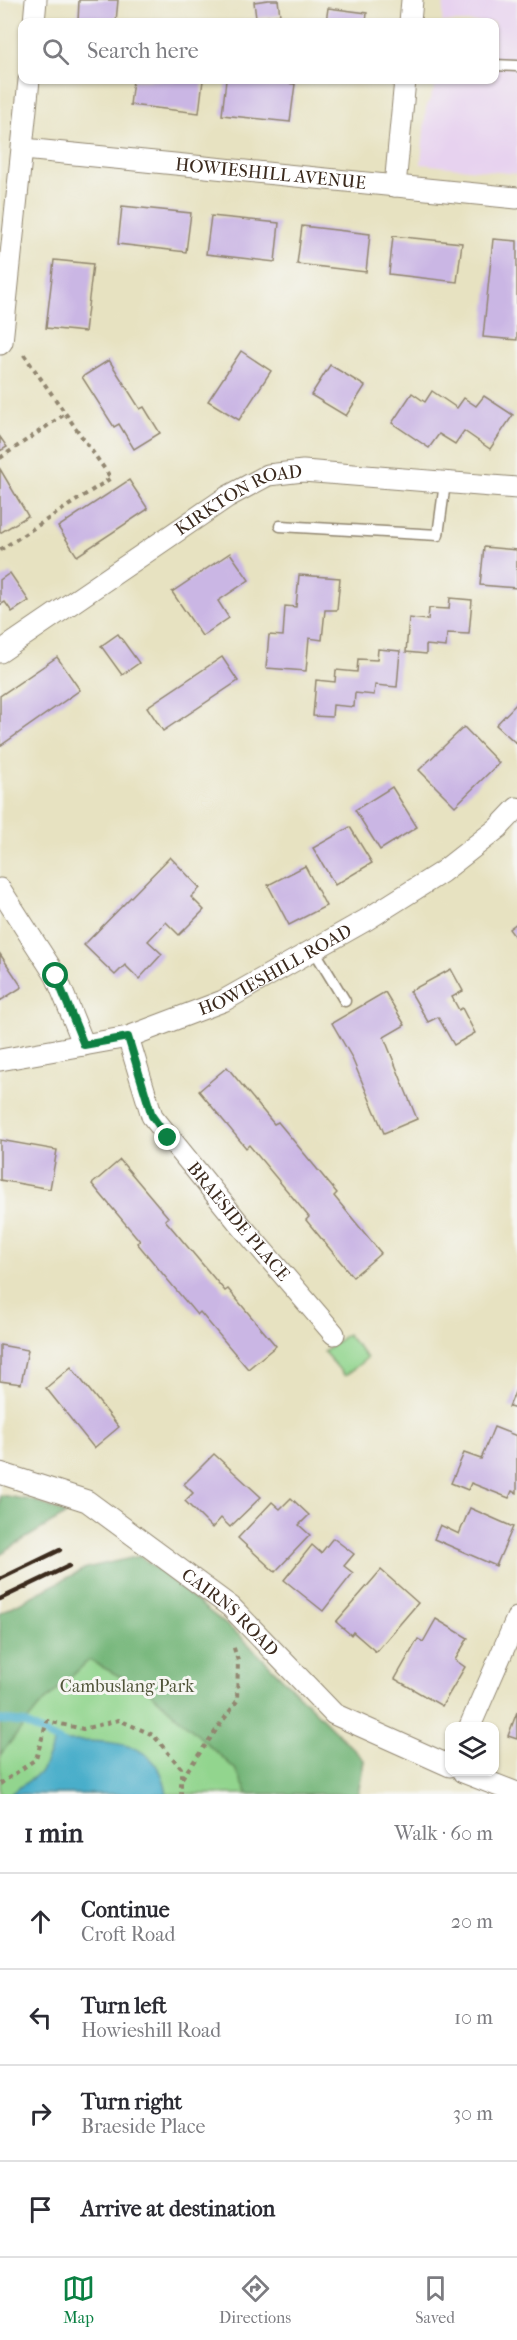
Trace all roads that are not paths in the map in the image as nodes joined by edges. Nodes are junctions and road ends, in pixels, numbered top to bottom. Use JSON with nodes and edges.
{"nodes":[{"id":1,"x":36,"y":0,"type":"edge"},
{"id":2,"x":412,"y":0,"type":"edge"},
{"id":3,"x":34,"y":18,"type":"edge"},
{"id":4,"x":410,"y":18,"type":"edge"},
{"id":5,"x":499,"y":65,"type":"edge"},
{"id":6,"x":517,"y":66,"type":"edge"},
{"id":7,"x":29,"y":84,"type":"edge"},
{"id":8,"x":405,"y":84,"type":"edge"},
{"id":9,"x":24,"y":149,"type":"junction"},
{"id":10,"x":395,"y":186,"type":"junction"},
{"id":11,"x":517,"y":198,"type":"edge"},
{"id":12,"x":1,"y":343,"type":"edge"},
{"id":13,"x":445,"y":483,"type":"junction"},
{"id":14,"x":517,"y":488,"type":"edge"},
{"id":15,"x":280,"y":526,"type":"dead end"},
{"id":16,"x":0,"y":652,"type":"edge"},
{"id":17,"x":517,"y":808,"type":"edge"},
{"id":18,"x":0,"y":889,"type":"edge"},
{"id":19,"x":314,"y":950,"type":"junction"},
{"id":20,"x":345,"y":1001,"type":"dead end"},
{"id":21,"x":128,"y":1037,"type":"junction"},
{"id":22,"x":84,"y":1045,"type":"junction"},
{"id":23,"x":0,"y":1060,"type":"edge"},
{"id":24,"x":334,"y":1334,"type":"dead end"},
{"id":25,"x":0,"y":1473,"type":"edge"},
{"id":26,"x":517,"y":1618,"type":"edge"},
{"id":27,"x":472,"y":1722,"type":"edge"},
{"id":28,"x":445,"y":1764,"type":"edge"},
{"id":29,"x":473,"y":1776,"type":"edge"},
{"id":30,"x":517,"y":1793,"type":"edge"}],
"edges":[{"from":1,"to":3,"type":"street"},
{"from":2,"to":4,"type":"street"},
{"from":5,"to":6,"type":"lane"},
{"from":7,"to":9,"type":"street"},
{"from":8,"to":10,"type":"street"},
{"from":9,"to":10,"type":"street","name":"HOWIESHILL AVENUE"},
{"from":9,"to":12,"type":"street"},
{"from":10,"to":11,"type":"street","name":"HOWIESHILL AVENUE"},
{"from":13,"to":14,"type":"street","name":"KIRKTON ROAD"},
{"from":13,"to":15,"type":"lane"},
{"from":13,"to":16,"type":"street","name":"KIRKTON ROAD"},
{"from":17,"to":19,"type":"street","name":"HOWIESHILL ROAD"},
{"from":18,"to":22,"type":"street"},
{"from":19,"to":20,"type":"lane"},
{"from":19,"to":21,"type":"street","name":"HOWIESHILL ROAD"},
{"from":21,"to":22,"type":"street","name":"HOWIESHILL ROAD"},
{"from":21,"to":24,"type":"street","name":"BRAESIDE PLACE"},
{"from":22,"to":23,"type":"street","name":"HOWIESHILL ROAD"},
{"from":25,"to":28,"type":"street","name":"CAIRNS ROAD"},
{"from":26,"to":27,"type":"street"},
{"from":29,"to":30,"type":"street"}]}
